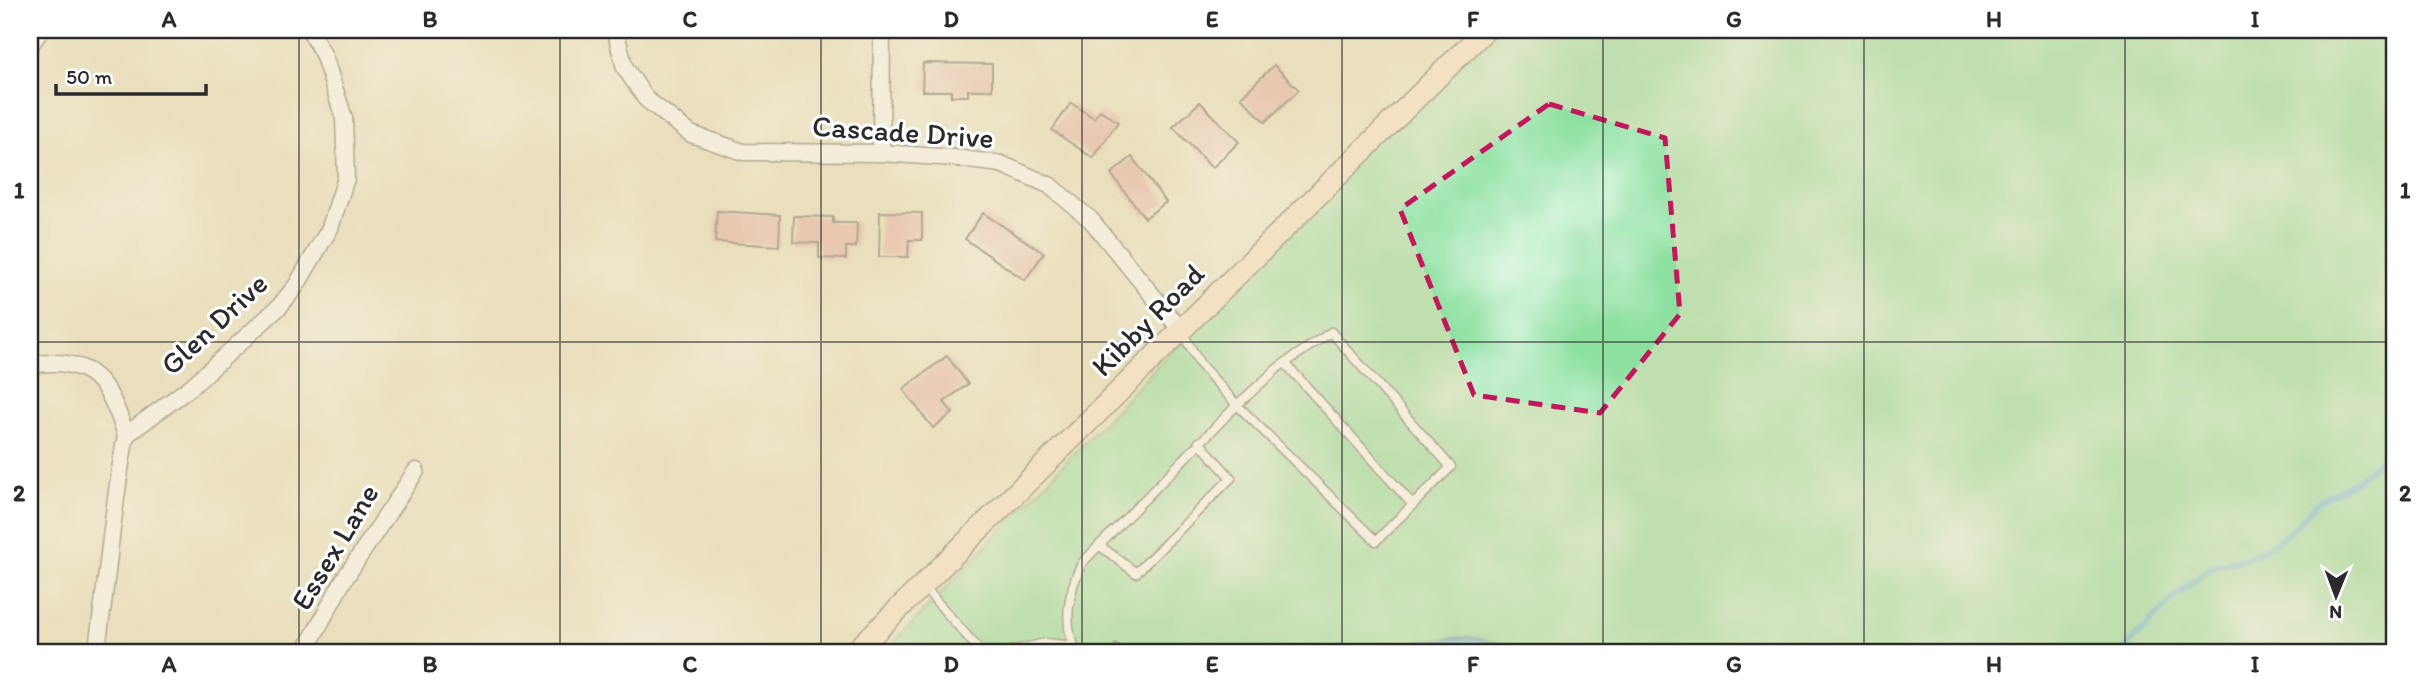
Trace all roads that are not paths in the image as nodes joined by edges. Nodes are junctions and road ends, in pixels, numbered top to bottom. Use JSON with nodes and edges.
{"nodes":[{"id":1,"x":41,"y":30,"type":"edge"},
{"id":2,"x":310,"y":30,"type":"edge"},
{"id":3,"x":615,"y":30,"type":"edge"},
{"id":4,"x":883,"y":30,"type":"edge"},
{"id":5,"x":1485,"y":30,"type":"edge"},
{"id":6,"x":30,"y":45,"type":"edge"},
{"id":7,"x":881,"y":153,"type":"junction"},
{"id":8,"x":1180,"y":329,"type":"junction"},
{"id":9,"x":1285,"y":363,"type":"junction"},
{"id":10,"x":30,"y":365,"type":"edge"},
{"id":11,"x":1237,"y":405,"type":"junction"},
{"id":12,"x":126,"y":435,"type":"junction"},
{"id":13,"x":1199,"y":442,"type":"junction"},
{"id":14,"x":416,"y":471,"type":"dead end"},
{"id":15,"x":1413,"y":505,"type":"junction"},
{"id":16,"x":1099,"y":545,"type":"junction"},
{"id":17,"x":922,"y":585,"type":"junction"},
{"id":18,"x":1075,"y":649,"type":"edge"},
{"id":19,"x":981,"y":652,"type":"edge"},
{"id":20,"x":96,"y":653,"type":"edge"},
{"id":21,"x":304,"y":653,"type":"edge"},
{"id":22,"x":854,"y":653,"type":"edge"},
{"id":23,"x":990,"y":653,"type":"edge"},
{"id":24,"x":1001,"y":653,"type":"edge"}],
"edges":[{"from":1,"to":6,"type":"street"},
{"from":2,"to":12,"type":"street","name":"Glen Drive"},
{"from":3,"to":7,"type":"street","name":"Cascade Drive"},
{"from":4,"to":7,"type":"street"},
{"from":5,"to":8,"type":"main road","name":"Kibby Road"},
{"from":7,"to":8,"type":"street","name":"Cascade Drive"},
{"from":8,"to":11,"type":"lane"},
{"from":8,"to":17,"type":"main road","name":"Kibby Road"},
{"from":9,"to":11,"type":"lane"},
{"from":9,"to":15,"type":"lane"},
{"from":9,"to":15,"type":"lane"},
{"from":10,"to":12,"type":"street"},
{"from":11,"to":13,"type":"lane"},
{"from":11,"to":15,"type":"lane"},
{"from":12,"to":20,"type":"street"},
{"from":13,"to":16,"type":"lane"},
{"from":13,"to":16,"type":"lane"},
{"from":14,"to":21,"type":"street","name":"Essex Lane"},
{"from":16,"to":18,"type":"lane"},
{"from":17,"to":19,"type":"lane"},
{"from":17,"to":22,"type":"main road","name":"Kibby Road"},
{"from":18,"to":24,"type":"lane"},
{"from":19,"to":23,"type":"lane"}]}
